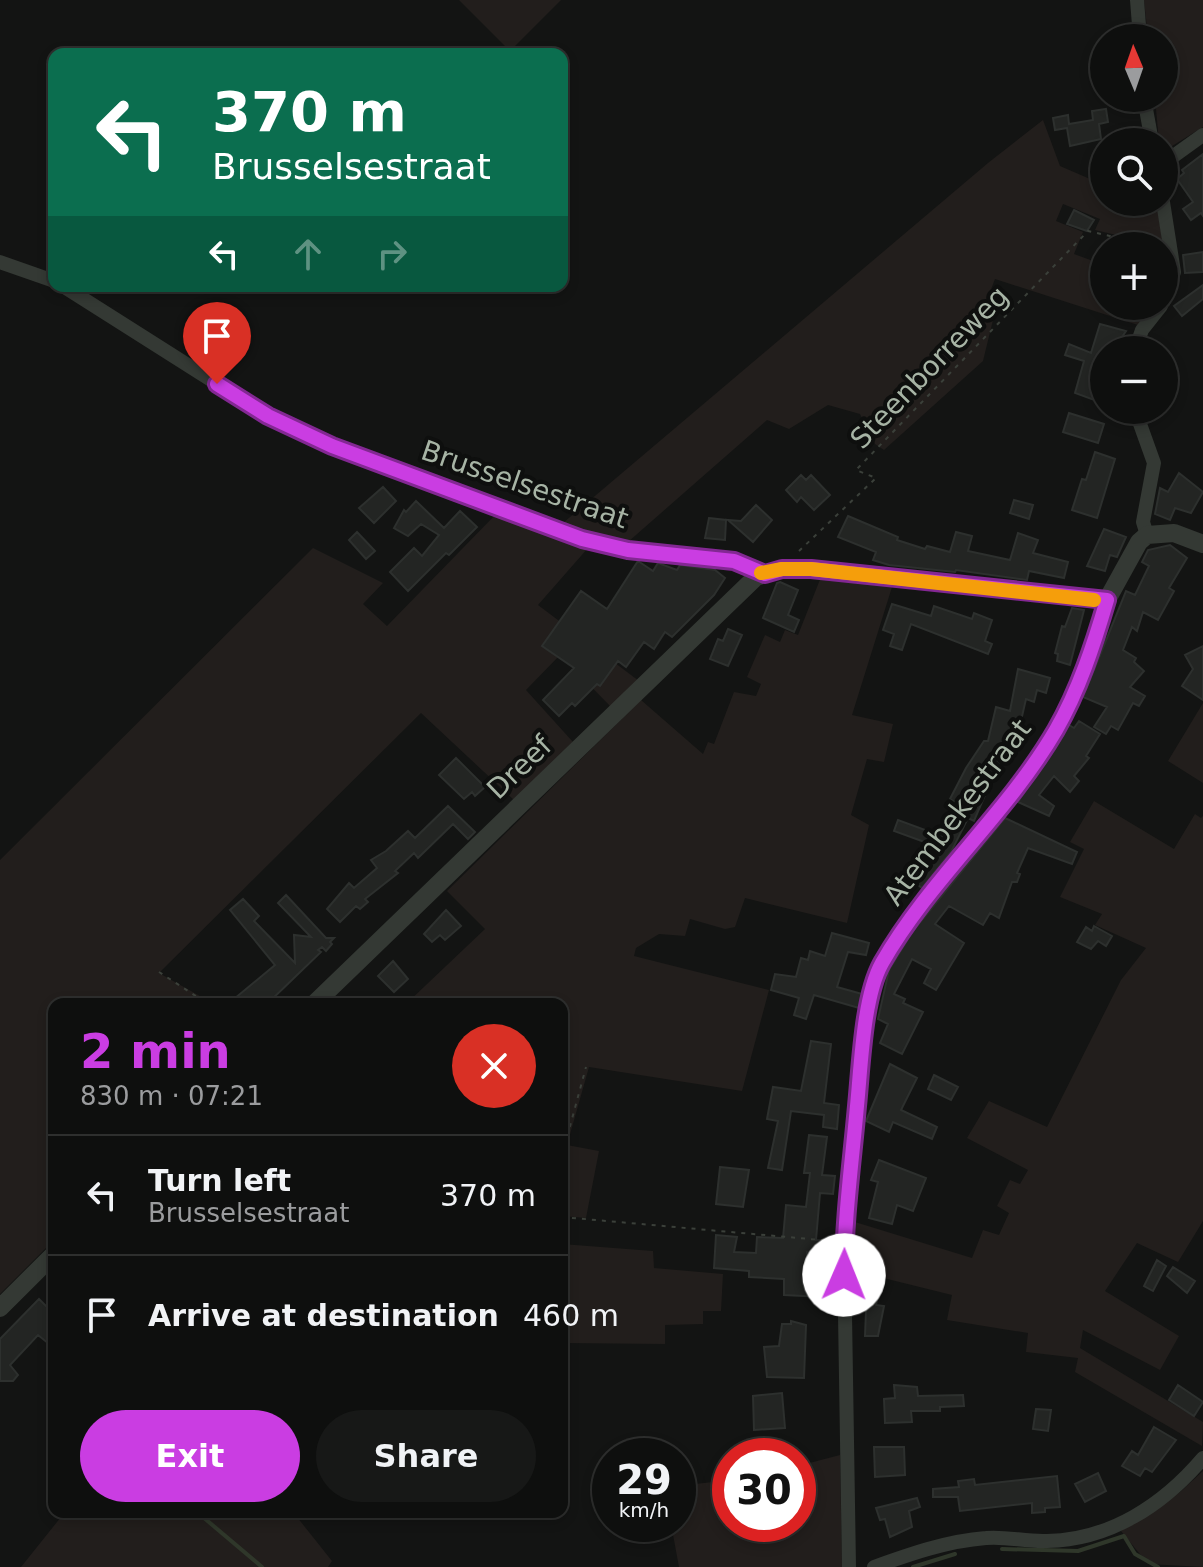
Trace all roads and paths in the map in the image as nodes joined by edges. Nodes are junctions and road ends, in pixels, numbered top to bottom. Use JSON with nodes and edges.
{"nodes":[{"id":1,"x":1137,"y":0,"type":"edge"},
{"id":2,"x":1139,"y":24,"type":"edge"},
{"id":3,"x":1203,"y":135,"type":"edge"},
{"id":4,"x":1178,"y":153,"type":"edge"},
{"id":5,"x":1092,"y":232,"type":"edge"},
{"id":6,"x":0,"y":262,"type":"edge"},
{"id":7,"x":48,"y":279,"type":"edge"},
{"id":8,"x":72,"y":292,"type":"edge"},
{"id":9,"x":1140,"y":424,"type":"edge"},
{"id":10,"x":1147,"y":535,"type":"junction"},
{"id":11,"x":1203,"y":544,"type":"edge"},
{"id":12,"x":773,"y":571,"type":"junction"},
{"id":13,"x":1107,"y":600,"type":"junction"},
{"id":14,"x":159,"y":972,"type":"dead end"},
{"id":15,"x":199,"y":998,"type":"edge"},
{"id":16,"x":320,"y":998,"type":"edge"},
{"id":17,"x":586,"y":1067,"type":"dead end"},
{"id":18,"x":568,"y":1134,"type":"edge"},
{"id":19,"x":568,"y":1218,"type":"edge"},
{"id":20,"x":845,"y":1242,"type":"junction"},
{"id":21,"x":48,"y":1260,"type":"edge"},
{"id":22,"x":0,"y":1308,"type":"edge"},
{"id":23,"x":1203,"y":1458,"type":"edge"},
{"id":24,"x":849,"y":1567,"type":"edge"},
{"id":25,"x":874,"y":1567,"type":"edge"}],
"edges":[{"from":1,"to":2,"type":"street"},
{"from":3,"to":4,"type":"street"},
{"from":5,"to":12,"type":"path","name":"Steenborreweg"},
{"from":6,"to":7,"type":"street"},
{"from":8,"to":12,"type":"street","name":"Brusselsestraat"},
{"from":9,"to":10,"type":"street"},
{"from":10,"to":11,"type":"street"},
{"from":10,"to":13,"type":"street","name":"Atembekestraat"},
{"from":12,"to":13,"type":"street","name":"Brusselsestraat"},
{"from":12,"to":16,"type":"street","name":"Dreef"},
{"from":13,"to":20,"type":"street","name":"Atembekestraat"},
{"from":14,"to":15,"type":"path"},
{"from":17,"to":18,"type":"path"},
{"from":19,"to":20,"type":"path"},
{"from":20,"to":24,"type":"street","name":"Atembekestraat"},
{"from":21,"to":22,"type":"street"},
{"from":23,"to":25,"type":"street"}]}
